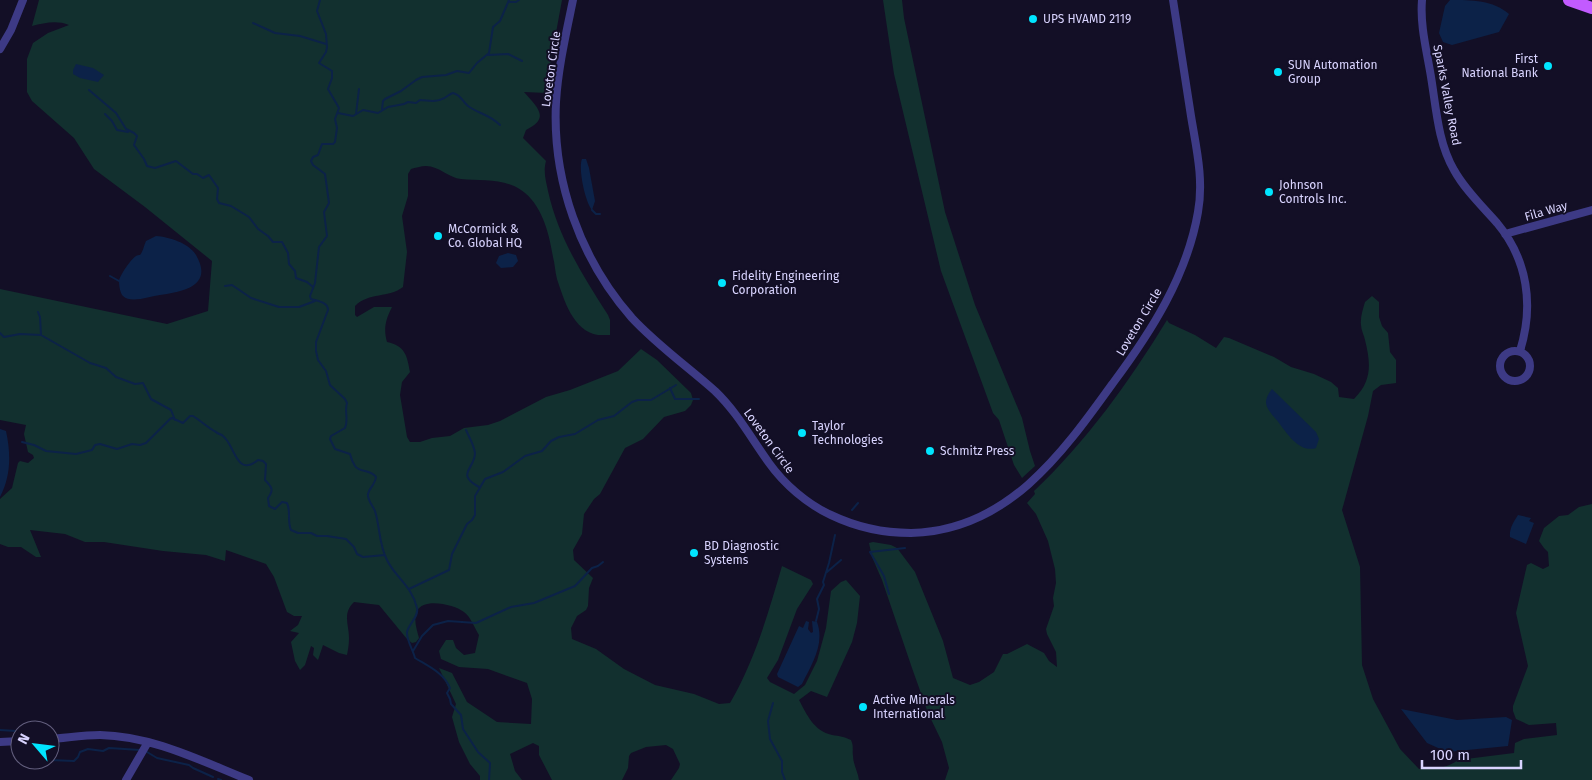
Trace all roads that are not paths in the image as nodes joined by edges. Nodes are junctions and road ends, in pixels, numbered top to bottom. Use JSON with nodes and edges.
{"nodes":[{"id":1,"x":22,"y":0,"type":"edge"},
{"id":2,"x":573,"y":0,"type":"edge"},
{"id":3,"x":1173,"y":0,"type":"edge"},
{"id":4,"x":1422,"y":0,"type":"edge"},
{"id":5,"x":1569,"y":0,"type":"edge"},
{"id":6,"x":1592,"y":8,"type":"edge"},
{"id":7,"x":0,"y":49,"type":"edge"},
{"id":8,"x":1592,"y":210,"type":"edge"},
{"id":9,"x":1505,"y":234,"type":"junction"},
{"id":10,"x":1520,"y":351,"type":"junction"},
{"id":11,"x":60,"y":738,"type":"edge"},
{"id":12,"x":148,"y":742,"type":"junction"},
{"id":13,"x":126,"y":780,"type":"edge"},
{"id":14,"x":249,"y":780,"type":"edge"}],
"edges":[{"from":1,"to":7,"type":"street"},
{"from":2,"to":3,"type":"street","name":"Loveton Circle"},
{"from":4,"to":9,"type":"street","name":"Sparks Valley Road"},
{"from":5,"to":6,"type":"main road"},
{"from":8,"to":9,"type":"street","name":"Fila Way"},
{"from":9,"to":10,"type":"street","name":"Sparks Valley Road"},
{"from":10,"to":10,"type":"street"},
{"from":11,"to":12,"type":"street"},
{"from":12,"to":13,"type":"street"},
{"from":12,"to":14,"type":"street"}]}
